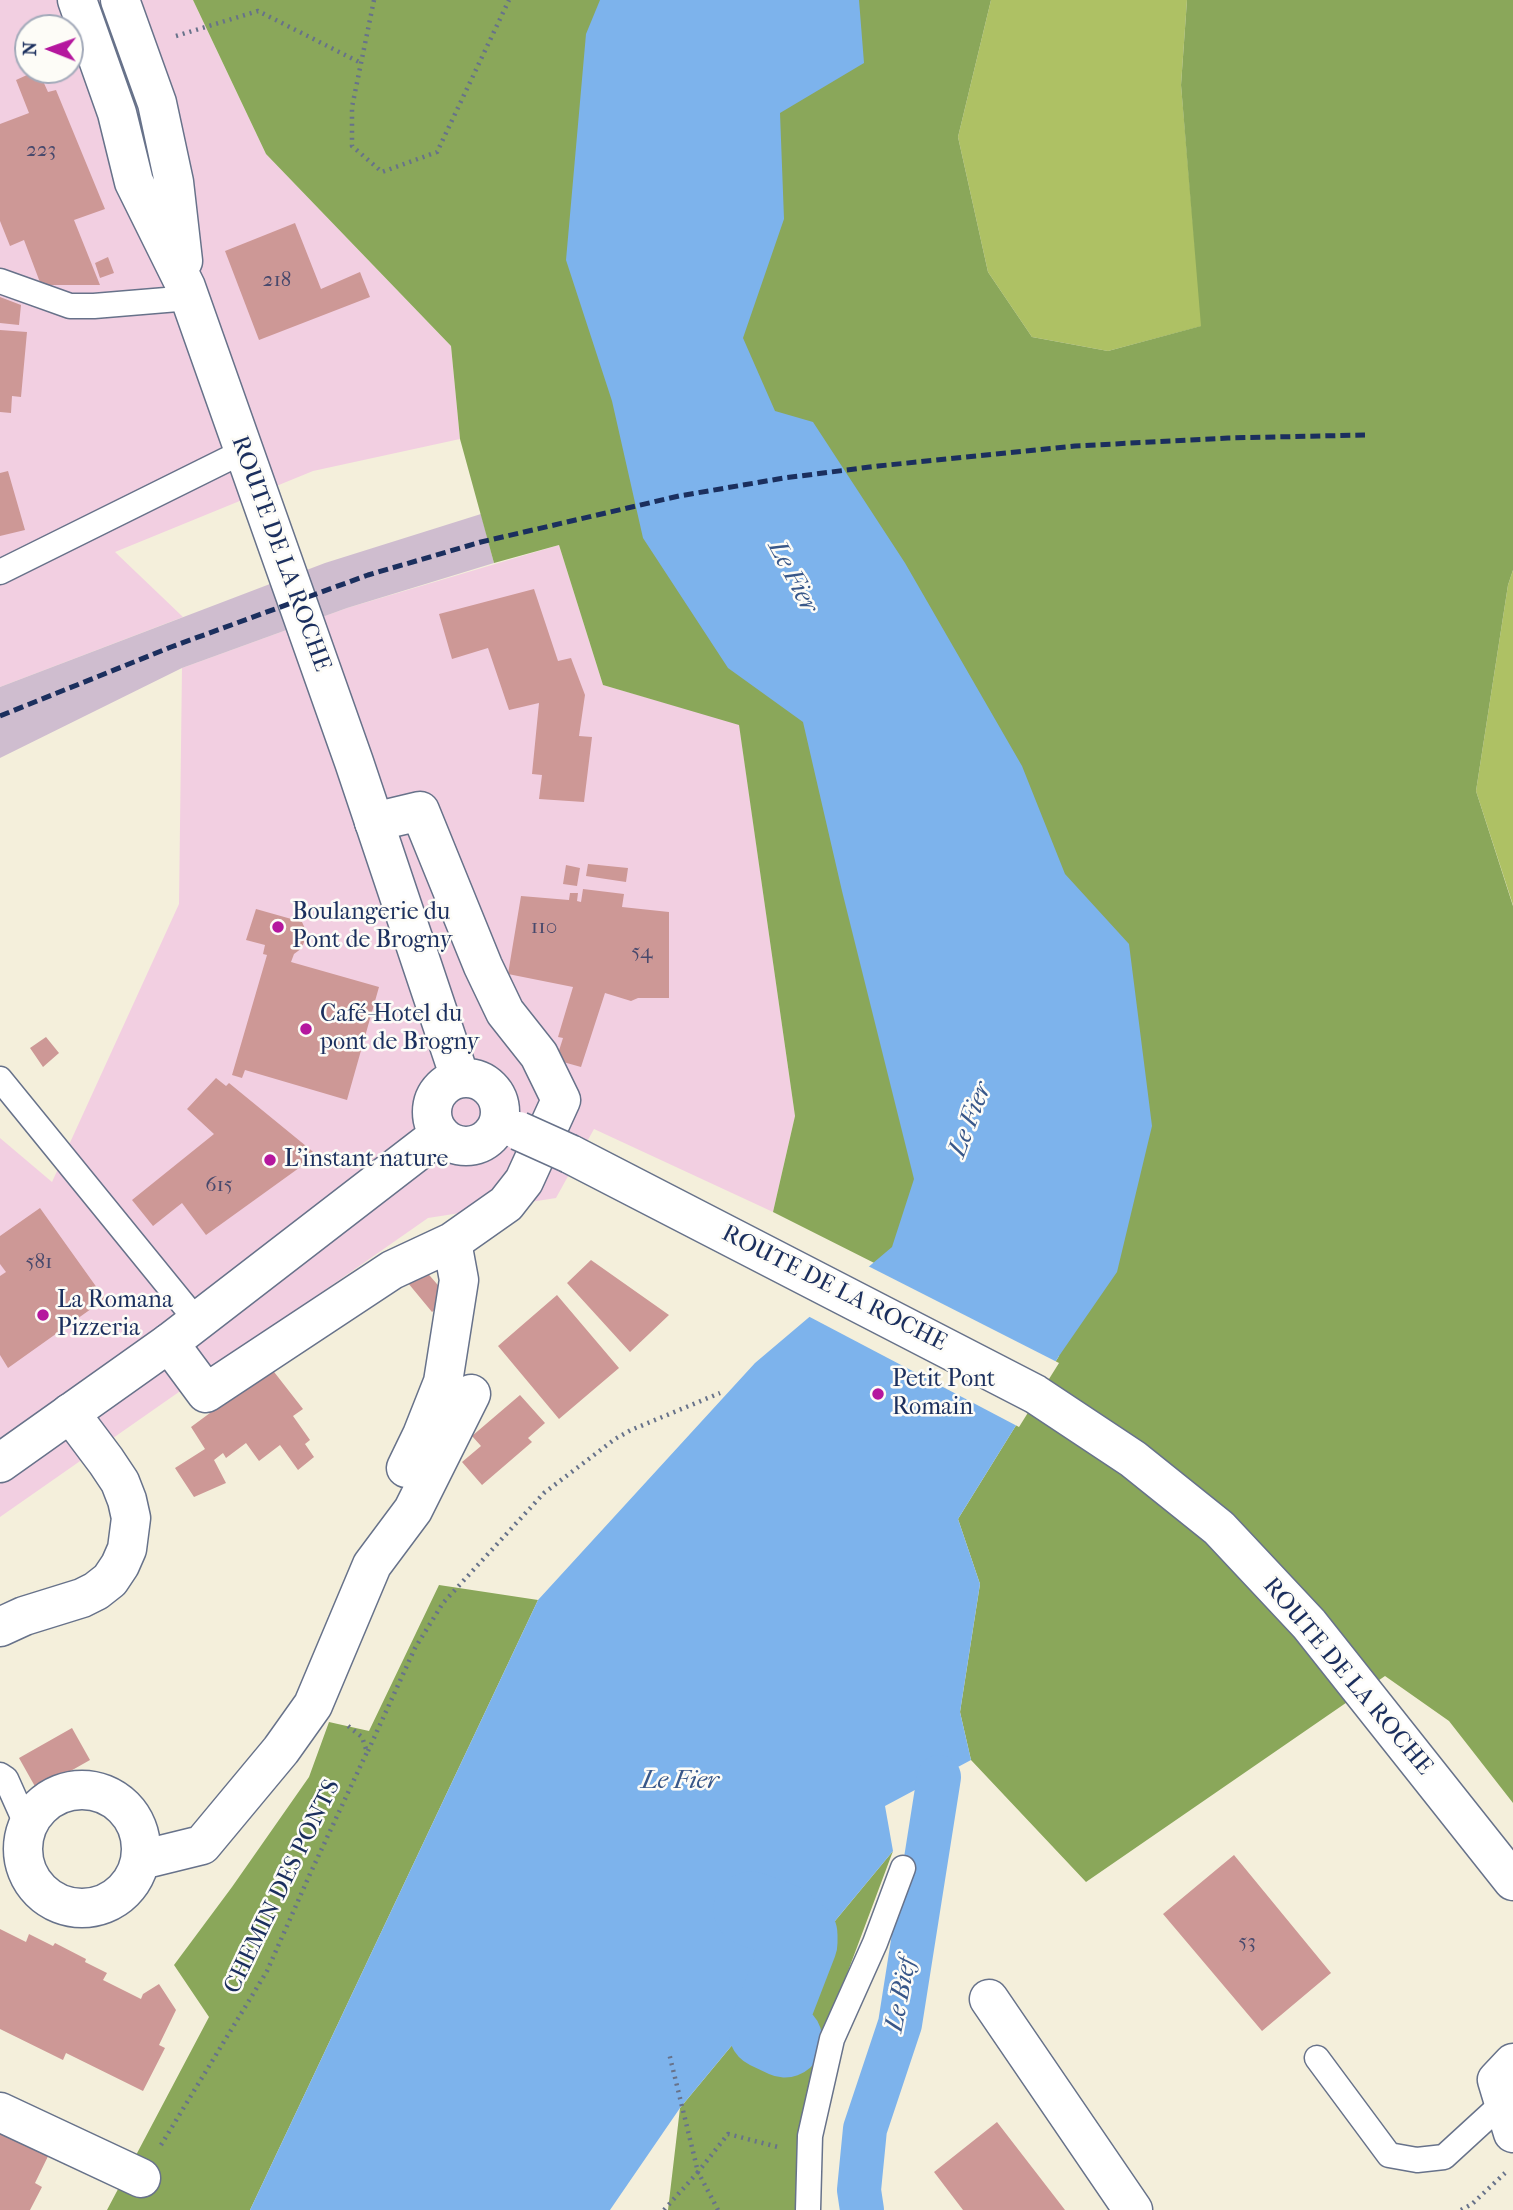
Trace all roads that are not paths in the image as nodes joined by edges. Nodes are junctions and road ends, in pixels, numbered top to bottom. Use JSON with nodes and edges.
{"nodes":[{"id":1,"x":77,"y":0,"type":"edge"},
{"id":2,"x":120,"y":0,"type":"edge"},
{"id":3,"x":0,"y":281,"type":"edge"},
{"id":4,"x":188,"y":293,"type":"junction"},
{"id":5,"x":244,"y":451,"type":"junction"},
{"id":6,"x":0,"y":572,"type":"edge"},
{"id":7,"x":374,"y":822,"type":"junction"},
{"id":8,"x":460,"y":1078,"type":"junction"},
{"id":9,"x":0,"y":1079,"type":"edge"},
{"id":10,"x":509,"y":1127,"type":"junction"},
{"id":11,"x":440,"y":1134,"type":"junction"},
{"id":12,"x":452,"y":1242,"type":"junction"},
{"id":13,"x":183,"y":1332,"type":"junction"},
{"id":14,"x":471,"y":1394,"type":"dead end"},
{"id":15,"x":70,"y":1413,"type":"junction"},
{"id":16,"x":0,"y":1463,"type":"edge"},
{"id":17,"x":372,"y":1565,"type":"junction"},
{"id":18,"x":0,"y":1627,"type":"edge"},
{"id":19,"x":0,"y":1775,"type":"edge"},
{"id":20,"x":27,"y":1826,"type":"junction"},
{"id":21,"x":141,"y":1860,"type":"junction"},
{"id":22,"x":12,"y":1863,"type":"edge"},
{"id":23,"x":903,"y":1868,"type":"dead end"},
{"id":24,"x":1513,"y":1881,"type":"edge"},
{"id":25,"x":989,"y":1999,"type":"dead end"},
{"id":26,"x":1317,"y":2059,"type":"dead end"},
{"id":27,"x":1513,"y":2063,"type":"edge"},
{"id":28,"x":0,"y":2112,"type":"edge"},
{"id":29,"x":1508,"y":2118,"type":"edge"},
{"id":30,"x":141,"y":2178,"type":"road end"},
{"id":31,"x":808,"y":2210,"type":"edge"},
{"id":32,"x":1133,"y":2210,"type":"edge"}],
"edges":[{"from":1,"to":4,"type":"main road","name":"ROUTE DE LA ROCHE"},
{"from":2,"to":4,"type":"main road","name":"ROUTE DE LA ROCHE"},
{"from":3,"to":4,"type":"lane"},
{"from":4,"to":5,"type":"main road","name":"ROUTE DE LA ROCHE"},
{"from":5,"to":6,"type":"lane"},
{"from":5,"to":7,"type":"main road","name":"ROUTE DE LA ROCHE"},
{"from":7,"to":8,"type":"main road","name":"ROUTE DE LA ROCHE"},
{"from":7,"to":12,"type":"main road"},
{"from":8,"to":10,"type":"main road"},
{"from":8,"to":11,"type":"main road"},
{"from":9,"to":13,"type":"lane"},
{"from":10,"to":11,"type":"main road"},
{"from":10,"to":24,"type":"main road","name":"ROUTE DE LA ROCHE","bridge":true},
{"from":11,"to":13,"type":"main road"},
{"from":12,"to":13,"type":"main road"},
{"from":12,"to":17,"type":"main road"},
{"from":13,"to":15,"type":"main road"},
{"from":14,"to":17,"type":"main road"},
{"from":15,"to":16,"type":"main road"},
{"from":15,"to":18,"type":"main road"},
{"from":17,"to":21,"type":"main road"},
{"from":19,"to":20,"type":"lane"},
{"from":20,"to":21,"type":"main road"},
{"from":20,"to":22,"type":"main road"},
{"from":21,"to":22,"type":"main road"},
{"from":23,"to":31,"type":"lane"},
{"from":25,"to":32,"type":"main road"},
{"from":26,"to":29,"type":"lane"},
{"from":27,"to":29,"type":"main road"},
{"from":28,"to":30,"type":"main road"}]}
